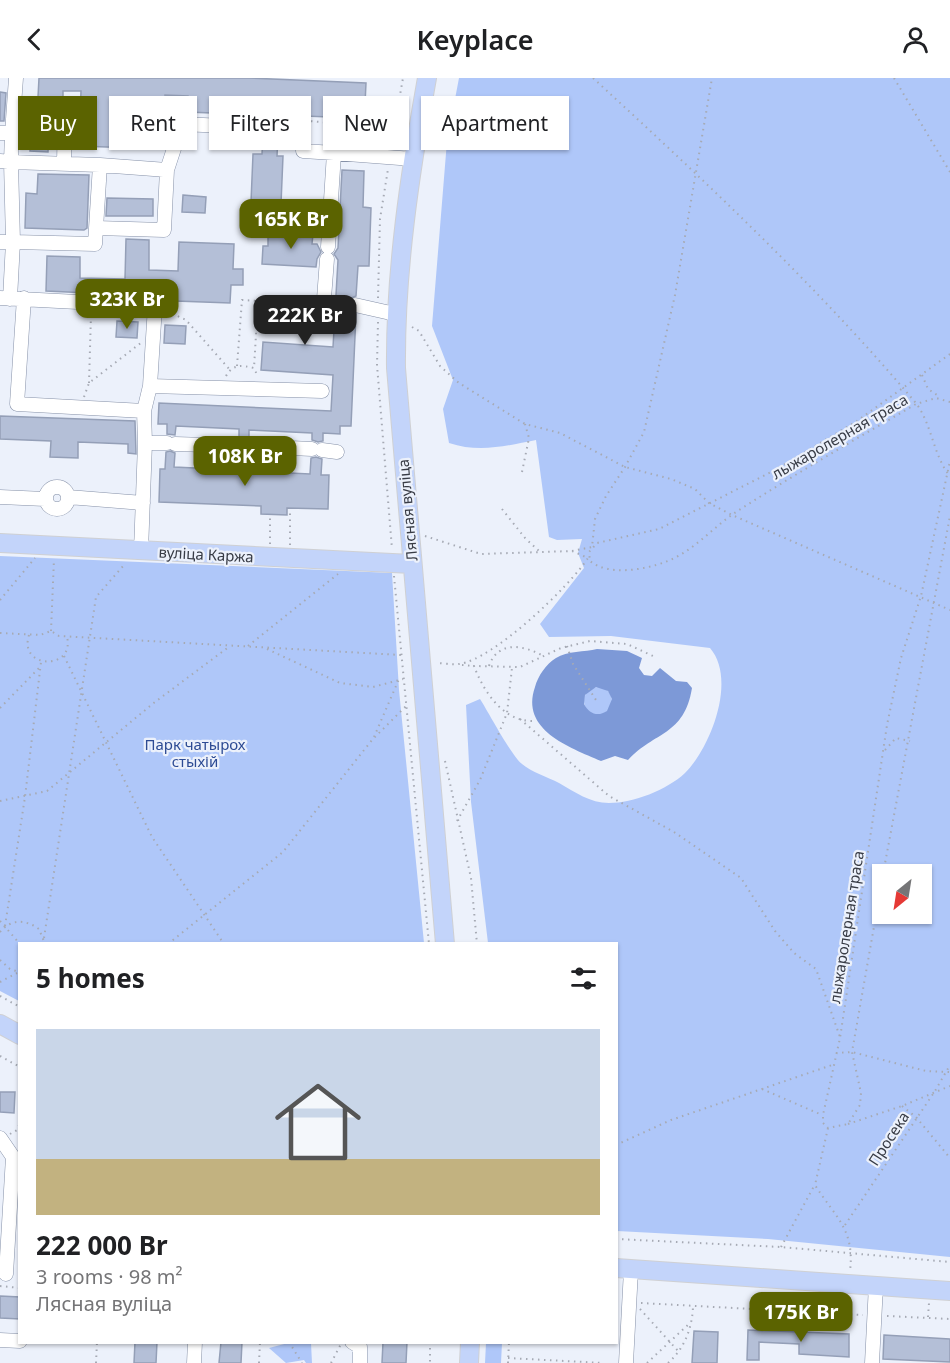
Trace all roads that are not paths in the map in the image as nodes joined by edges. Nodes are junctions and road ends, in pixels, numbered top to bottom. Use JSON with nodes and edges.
{"nodes":[{"id":1,"x":16,"y":78,"type":"edge"},
{"id":2,"x":427,"y":78,"type":"edge"},
{"id":3,"x":15,"y":107,"type":"junction"},
{"id":4,"x":209,"y":125,"type":"edge"},
{"id":5,"x":6,"y":133,"type":"edge"},
{"id":6,"x":303,"y":151,"type":"dead end"},
{"id":7,"x":334,"y":153,"type":"junction"},
{"id":8,"x":413,"y":159,"type":"junction"},
{"id":9,"x":6,"y":161,"type":"edge"},
{"id":10,"x":64,"y":163,"type":"junction"},
{"id":11,"x":100,"y":165,"type":"junction"},
{"id":12,"x":167,"y":170,"type":"junction"},
{"id":13,"x":96,"y":228,"type":"junction"},
{"id":14,"x":6,"y":242,"type":"edge"},
{"id":15,"x":12,"y":298,"type":"edge"},
{"id":16,"x":355,"y":305,"type":"tunnel mouth"},
{"id":17,"x":327,"y":307,"type":"dead end"},
{"id":18,"x":395,"y":314,"type":"junction"},
{"id":19,"x":150,"y":386,"type":"junction"},
{"id":20,"x":322,"y":391,"type":"dead end"},
{"id":21,"x":144,"y":411,"type":"junction"},
{"id":22,"x":145,"y":442,"type":"junction"},
{"id":23,"x":337,"y":452,"type":"dead end"},
{"id":24,"x":0,"y":496,"type":"edge"},
{"id":25,"x":143,"y":503,"type":"junction"},
{"id":26,"x":0,"y":543,"type":"edge"},
{"id":27,"x":141,"y":551,"type":"junction"},
{"id":28,"x":412,"y":564,"type":"junction"},
{"id":29,"x":445,"y":942,"type":"edge"},
{"id":30,"x":0,"y":1024,"type":"edge"},
{"id":31,"x":18,"y":1034,"type":"edge"},
{"id":32,"x":1,"y":1138,"type":"edge"},
{"id":33,"x":624,"y":1269,"type":"edge"},
{"id":34,"x":3,"y":1280,"type":"edge"},
{"id":35,"x":876,"y":1285,"type":"junction"},
{"id":36,"x":950,"y":1291,"type":"edge"},
{"id":37,"x":622,"y":1323,"type":"edge"},
{"id":38,"x":0,"y":1340,"type":"edge"},
{"id":39,"x":18,"y":1341,"type":"edge"},
{"id":40,"x":195,"y":1344,"type":"edge"},
{"id":41,"x":355,"y":1344,"type":"edge"},
{"id":42,"x":470,"y":1344,"type":"edge"},
{"id":43,"x":873,"y":1344,"type":"junction"},
{"id":44,"x":194,"y":1363,"type":"edge"},
{"id":45,"x":360,"y":1363,"type":"edge"},
{"id":46,"x":469,"y":1363,"type":"edge"},
{"id":47,"x":626,"y":1363,"type":"edge"},
{"id":48,"x":861,"y":1363,"type":"edge"},
{"id":49,"x":872,"y":1363,"type":"edge"}],
"edges":[{"from":1,"to":3,"type":"lane"},
{"from":2,"to":8,"type":"main road","name":"Лясная вуліца"},
{"from":3,"to":5,"type":"lane"},
{"from":3,"to":10,"type":"lane"},
{"from":4,"to":12,"type":"lane"},
{"from":5,"to":9,"type":"lane"},
{"from":6,"to":7,"type":"lane"},
{"from":7,"to":8,"type":"lane"},
{"from":7,"to":17,"type":"lane"},
{"from":8,"to":18,"type":"main road","name":"Лясная вуліца"},
{"from":9,"to":10,"type":"lane"},
{"from":9,"to":14,"type":"lane"},
{"from":10,"to":11,"type":"lane"},
{"from":11,"to":12,"type":"lane"},
{"from":11,"to":13,"type":"lane"},
{"from":12,"to":13,"type":"lane"},
{"from":13,"to":14,"type":"lane"},
{"from":14,"to":15,"type":"lane"},
{"from":15,"to":19,"type":"lane"},
{"from":15,"to":21,"type":"lane"},
{"from":16,"to":18,"type":"lane"},
{"from":18,"to":28,"type":"main road","name":"Лясная вуліца"},
{"from":19,"to":20,"type":"lane"},
{"from":19,"to":21,"type":"lane"},
{"from":21,"to":22,"type":"lane"},
{"from":22,"to":23,"type":"lane"},
{"from":22,"to":25,"type":"lane"},
{"from":24,"to":25,"type":"lane"},
{"from":25,"to":27,"type":"lane"},
{"from":26,"to":27,"type":"main road","name":"вуліца Каржа"},
{"from":27,"to":28,"type":"main road","name":"вуліца Каржа"},
{"from":28,"to":29,"type":"main road","name":"Лясная вуліца"},
{"from":30,"to":31,"type":"main road"},
{"from":32,"to":34,"type":"lane"},
{"from":33,"to":35,"type":"main road"},
{"from":33,"to":37,"type":"lane"},
{"from":35,"to":36,"type":"main road"},
{"from":35,"to":43,"type":"lane"},
{"from":37,"to":47,"type":"lane"},
{"from":38,"to":39,"type":"lane"},
{"from":40,"to":44,"type":"lane"},
{"from":41,"to":45,"type":"lane"},
{"from":42,"to":46,"type":"main road"},
{"from":43,"to":48,"type":"lane"},
{"from":43,"to":49,"type":"lane"}]}
